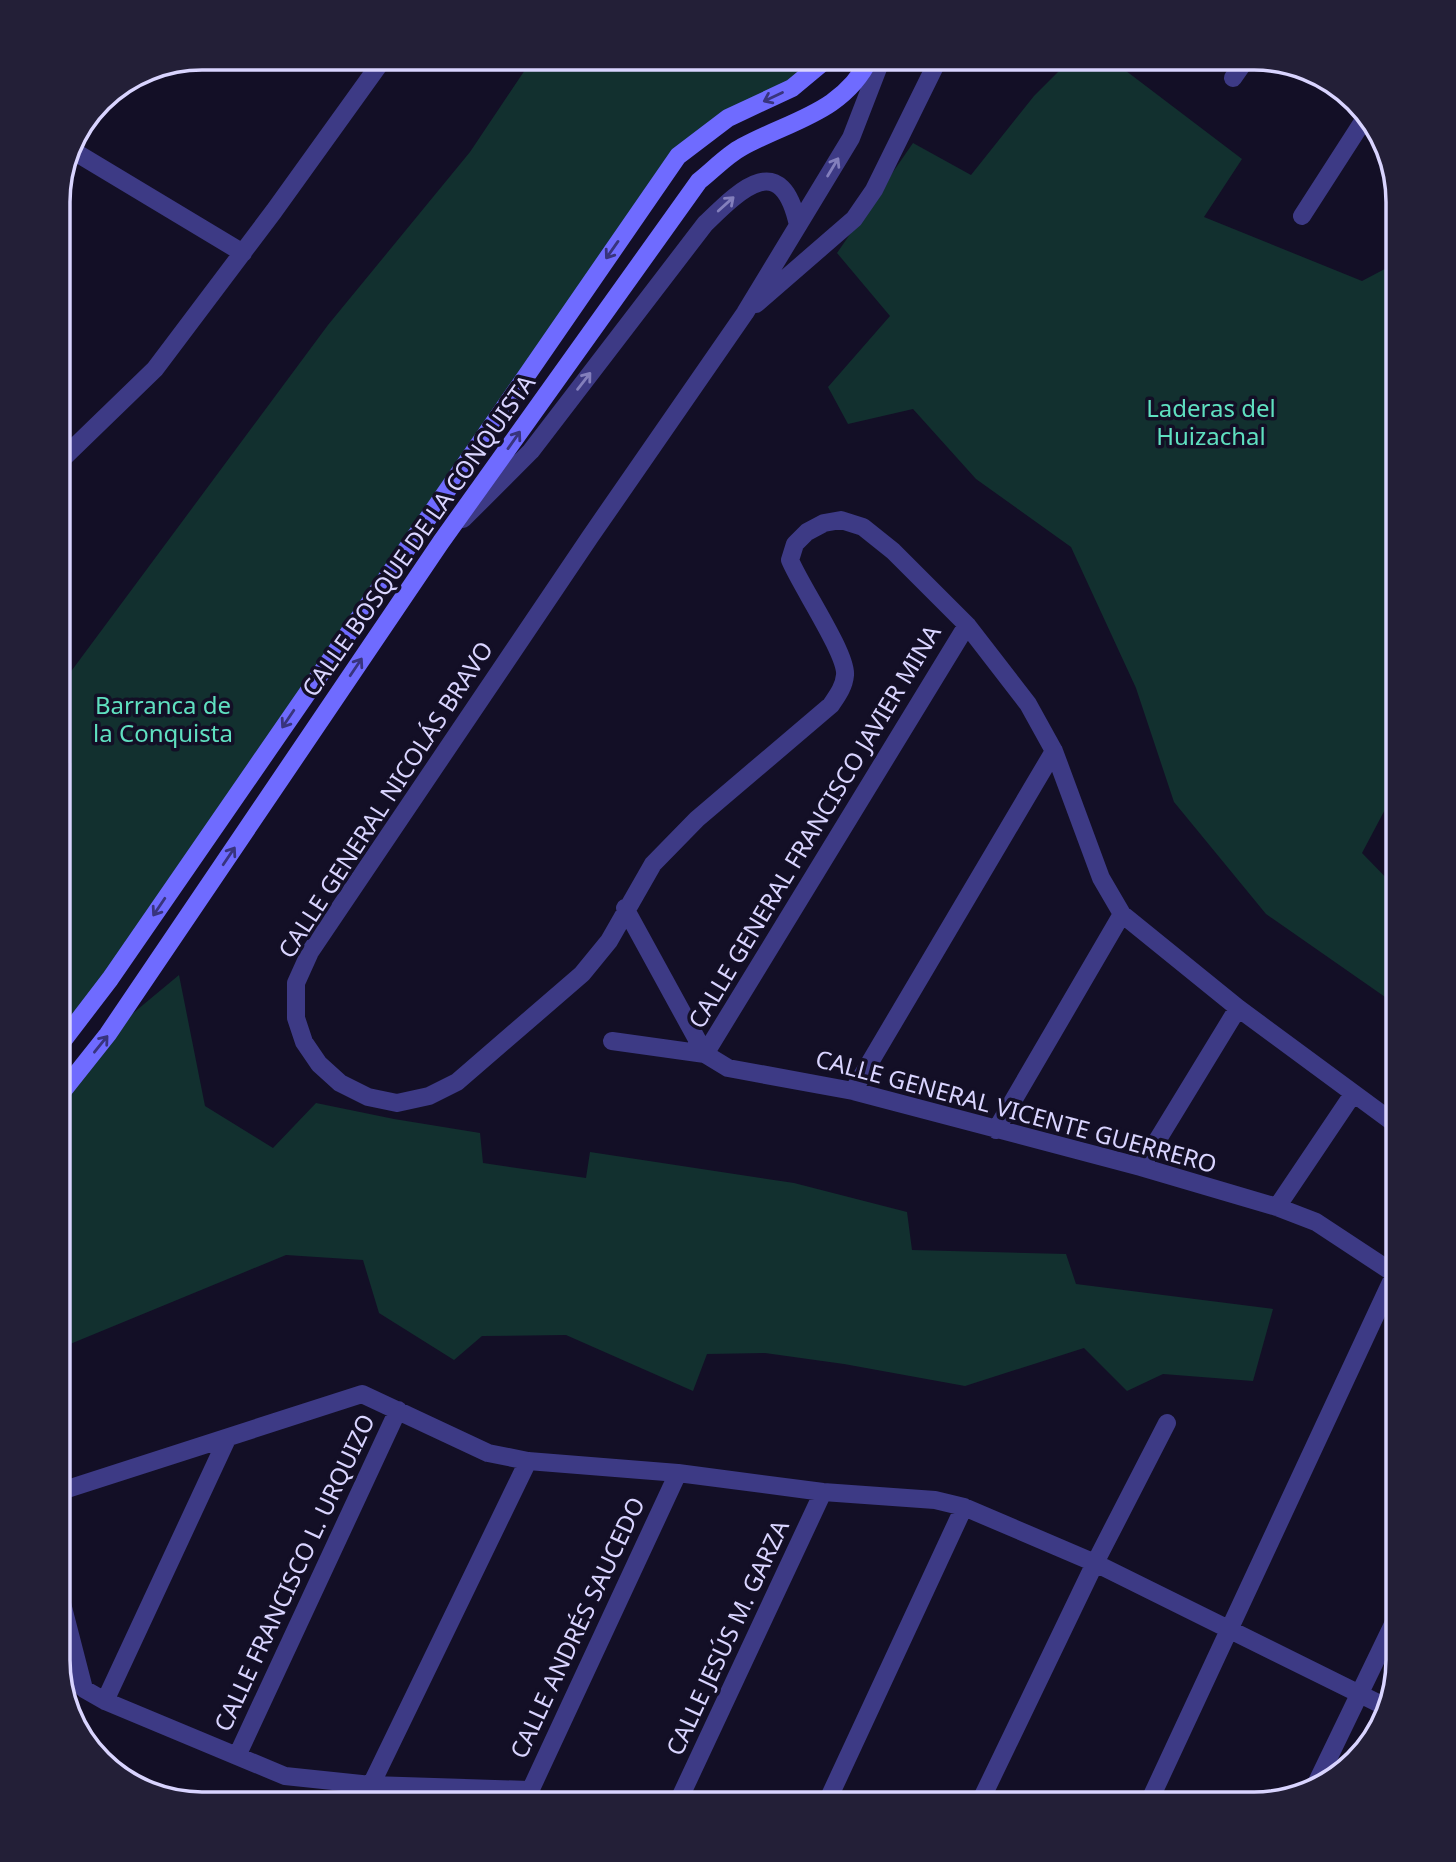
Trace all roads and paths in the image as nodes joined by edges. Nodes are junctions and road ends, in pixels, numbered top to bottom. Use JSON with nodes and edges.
{"nodes":[{"id":1,"x":375,"y":70,"type":"edge"},
{"id":2,"x":814,"y":70,"type":"edge"},
{"id":3,"x":863,"y":70,"type":"edge"},
{"id":4,"x":877,"y":70,"type":"edge"},
{"id":5,"x":933,"y":70,"type":"edge"},
{"id":6,"x":1239,"y":70,"type":"edge"},
{"id":7,"x":1233,"y":78,"type":"dead end"},
{"id":8,"x":1361,"y":124,"type":"edge"},
{"id":9,"x":79,"y":155,"type":"edge"},
{"id":10,"x":1302,"y":216,"type":"dead end"},
{"id":11,"x":798,"y":225,"type":"junction"},
{"id":12,"x":243,"y":253,"type":"junction"},
{"id":13,"x":745,"y":313,"type":"junction"},
{"id":14,"x":70,"y":451,"type":"edge"},
{"id":15,"x":441,"y":542,"type":"junction"},
{"id":16,"x":967,"y":625,"type":"junction"},
{"id":17,"x":1054,"y":751,"type":"junction"},
{"id":18,"x":625,"y":908,"type":"junction"},
{"id":19,"x":1122,"y":914,"type":"junction"},
{"id":20,"x":1238,"y":1008,"type":"junction"},
{"id":21,"x":70,"y":1031,"type":"edge"},
{"id":22,"x":612,"y":1041,"type":"dead end"},
{"id":23,"x":705,"y":1054,"type":"junction"},
{"id":24,"x":70,"y":1082,"type":"edge"},
{"id":25,"x":853,"y":1091,"type":"junction"},
{"id":26,"x":1353,"y":1094,"type":"junction"},
{"id":27,"x":1386,"y":1117,"type":"edge"},
{"id":28,"x":996,"y":1130,"type":"junction"},
{"id":29,"x":1141,"y":1167,"type":"junction"},
{"id":30,"x":1277,"y":1207,"type":"junction"},
{"id":31,"x":1386,"y":1265,"type":"edge"},
{"id":32,"x":1386,"y":1295,"type":"edge"},
{"id":33,"x":398,"y":1410,"type":"junction"},
{"id":34,"x":1167,"y":1423,"type":"dead end"},
{"id":35,"x":227,"y":1439,"type":"junction"},
{"id":36,"x":528,"y":1461,"type":"junction"},
{"id":37,"x":678,"y":1473,"type":"junction"},
{"id":38,"x":70,"y":1488,"type":"edge"},
{"id":39,"x":823,"y":1492,"type":"junction"},
{"id":40,"x":964,"y":1507,"type":"junction"},
{"id":41,"x":1095,"y":1563,"type":"junction"},
{"id":42,"x":1230,"y":1628,"type":"junction"},
{"id":43,"x":70,"y":1635,"type":"edge"},
{"id":44,"x":1386,"y":1639,"type":"edge"},
{"id":45,"x":1360,"y":1693,"type":"junction"},
{"id":46,"x":105,"y":1701,"type":"junction"},
{"id":47,"x":1379,"y":1703,"type":"edge"},
{"id":48,"x":237,"y":1756,"type":"junction"},
{"id":49,"x":1321,"y":1774,"type":"edge"},
{"id":50,"x":371,"y":1785,"type":"junction"},
{"id":51,"x":461,"y":1792,"type":"edge"},
{"id":52,"x":528,"y":1792,"type":"edge"},
{"id":53,"x":683,"y":1792,"type":"edge"},
{"id":54,"x":832,"y":1792,"type":"edge"},
{"id":55,"x":985,"y":1792,"type":"edge"},
{"id":56,"x":1154,"y":1792,"type":"edge"}],
"edges":[{"from":1,"to":12,"type":"street"},
{"from":2,"to":21,"type":"main road","name":"CALLE BOSQUE DE LA CONQUISTA","one_way":true},
{"from":15,"to":3,"type":"main road","name":"CALLE BOSQUE DE LA CONQUISTA","one_way":true},
{"from":11,"to":4,"type":"street","name":"CALLE GENERAL NICOLÁS BRAVO","one_way":true},
{"from":5,"to":13,"type":"street","name":"CALLE GENERAL NICOLÁS BRAVO"},
{"from":6,"to":7,"type":"street"},
{"from":8,"to":10,"type":"street"},
{"from":9,"to":12,"type":"street"},
{"from":11,"to":13,"type":"street","name":"CALLE GENERAL NICOLÁS BRAVO"},
{"from":15,"to":11,"type":"street","one_way":true},
{"from":12,"to":14,"type":"street"},
{"from":13,"to":18,"type":"street","name":"CALLE GENERAL NICOLÁS BRAVO"},
{"from":24,"to":15,"type":"main road","name":"CALLE BOSQUE DE LA CONQUISTA","one_way":true},
{"from":16,"to":17,"type":"street"},
{"from":16,"to":18,"type":"street","name":"CALLE GENERAL NICOLÁS BRAVO"},
{"from":16,"to":23,"type":"street","name":"CALLE GENERAL FRANCISCO JAVIER MINA"},
{"from":17,"to":19,"type":"street"},
{"from":17,"to":25,"type":"street"},
{"from":18,"to":23,"type":"street"},
{"from":19,"to":20,"type":"street"},
{"from":19,"to":28,"type":"street"},
{"from":20,"to":26,"type":"street"},
{"from":20,"to":29,"type":"street"},
{"from":22,"to":23,"type":"street","name":"CALLE GENERAL VICENTE GUERRERO"},
{"from":23,"to":25,"type":"street","name":"CALLE GENERAL VICENTE GUERRERO"},
{"from":25,"to":28,"type":"street","name":"CALLE GENERAL VICENTE GUERRERO"},
{"from":26,"to":27,"type":"street"},
{"from":26,"to":30,"type":"street"},
{"from":28,"to":29,"type":"street","name":"CALLE GENERAL VICENTE GUERRERO"},
{"from":29,"to":30,"type":"street","name":"CALLE GENERAL VICENTE GUERRERO"},
{"from":30,"to":31,"type":"street","name":"CALLE GENERAL VICENTE GUERRERO"},
{"from":32,"to":42,"type":"street"},
{"from":33,"to":35,"type":"street"},
{"from":33,"to":36,"type":"street"},
{"from":33,"to":48,"type":"street","name":"CALLE FRANCISCO L. URQUIZO"},
{"from":34,"to":41,"type":"street"},
{"from":35,"to":38,"type":"street"},
{"from":35,"to":46,"type":"street"},
{"from":36,"to":37,"type":"street"},
{"from":36,"to":50,"type":"street"},
{"from":37,"to":39,"type":"street"},
{"from":37,"to":52,"type":"street","name":"CALLE ANDRÉS SAUCEDO"},
{"from":39,"to":40,"type":"street"},
{"from":39,"to":53,"type":"street","name":"CALLE JESÚS M. GARZA"},
{"from":40,"to":41,"type":"street"},
{"from":40,"to":54,"type":"street"},
{"from":41,"to":42,"type":"street"},
{"from":41,"to":55,"type":"street"},
{"from":42,"to":45,"type":"street"},
{"from":42,"to":56,"type":"street"},
{"from":43,"to":46,"type":"street"},
{"from":44,"to":45,"type":"street"},
{"from":45,"to":47,"type":"street"},
{"from":45,"to":49,"type":"street"},
{"from":46,"to":48,"type":"street"},
{"from":48,"to":50,"type":"street"},
{"from":50,"to":51,"type":"street"}]}
